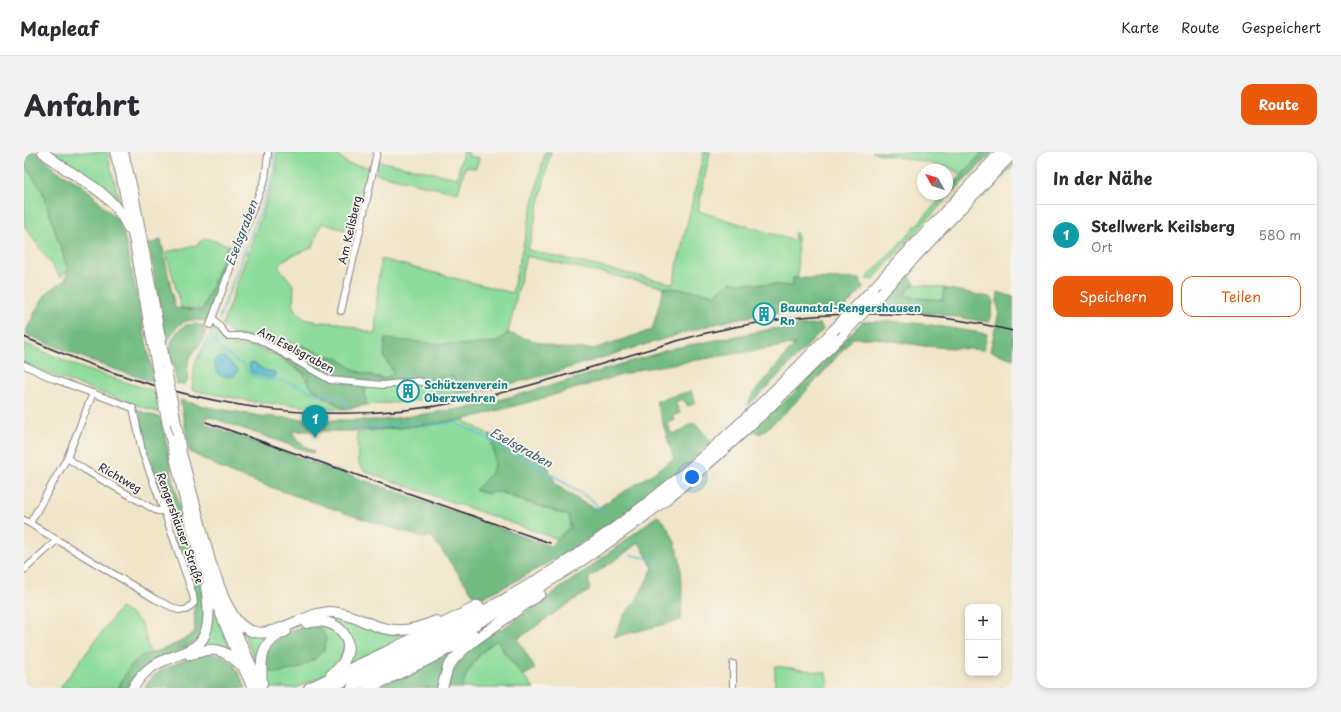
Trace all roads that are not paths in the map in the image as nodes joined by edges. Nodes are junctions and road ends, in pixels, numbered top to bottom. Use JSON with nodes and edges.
{"nodes":[{"id":1,"x":268,"y":152,"type":"edge"},
{"id":2,"x":377,"y":152,"type":"edge"},
{"id":3,"x":1001,"y":152,"type":"edge"},
{"id":4,"x":45,"y":153,"type":"edge"},
{"id":5,"x":119,"y":153,"type":"edge"},
{"id":6,"x":1013,"y":153,"type":"edge"},
{"id":7,"x":137,"y":254,"type":"junction"},
{"id":8,"x":341,"y":311,"type":"dead end"},
{"id":9,"x":213,"y":318,"type":"junction"},
{"id":10,"x":210,"y":325,"type":"dead end"},
{"id":11,"x":24,"y":365,"type":"edge"},
{"id":12,"x":161,"y":368,"type":"junction"},
{"id":13,"x":426,"y":383,"type":"dead end"},
{"id":14,"x":93,"y":393,"type":"junction"},
{"id":15,"x":174,"y":434,"type":"junction"},
{"id":16,"x":67,"y":458,"type":"junction"},
{"id":17,"x":164,"y":511,"type":"junction"},
{"id":18,"x":27,"y":521,"type":"edge"},
{"id":19,"x":606,"y":538,"type":"junction"},
{"id":20,"x":57,"y":540,"type":"junction"},
{"id":21,"x":200,"y":556,"type":"junction"},
{"id":22,"x":24,"y":570,"type":"edge"},
{"id":23,"x":223,"y":597,"type":"junction"},
{"id":24,"x":479,"y":606,"type":"junction"},
{"id":25,"x":511,"y":614,"type":"junction"},
{"id":26,"x":733,"y":664,"type":"dead end"},
{"id":27,"x":243,"y":666,"type":"junction"},
{"id":28,"x":260,"y":687,"type":"edge"},
{"id":29,"x":312,"y":687,"type":"edge"},
{"id":30,"x":133,"y":688,"type":"edge"},
{"id":31,"x":142,"y":688,"type":"edge"},
{"id":32,"x":329,"y":688,"type":"edge"},
{"id":33,"x":352,"y":688,"type":"edge"},
{"id":34,"x":369,"y":688,"type":"edge"},
{"id":35,"x":442,"y":688,"type":"edge"},
{"id":36,"x":733,"y":688,"type":"edge"}],
"edges":[{"from":1,"to":9,"type":"street"},
{"from":2,"to":8,"type":"street","name":"Am Keilsberg"},
{"from":3,"to":19,"type":"highway","bridge":true},
{"from":4,"to":7,"type":"highway"},
{"from":5,"to":7,"type":"highway"},
{"from":5,"to":12,"type":"highway"},
{"from":6,"to":19,"type":"highway","bridge":true},
{"from":7,"to":12,"type":"highway"},
{"from":9,"to":10,"type":"street"},
{"from":9,"to":13,"type":"street","name":"Am Eselsgraben"},
{"from":11,"to":14,"type":"street"},
{"from":12,"to":15,"type":"highway","bridge":true},
{"from":14,"to":16,"type":"street"},
{"from":14,"to":17,"type":"street","name":"Rengershäuser Straße"},
{"from":15,"to":21,"type":"highway"},
{"from":15,"to":23,"type":"highway"},
{"from":16,"to":17,"type":"street","name":"Richtweg"},
{"from":16,"to":18,"type":"street"},
{"from":17,"to":20,"type":"street","name":"Rengershäuser Straße"},
{"from":18,"to":20,"type":"street","name":"Rengershäuser Straße"},
{"from":19,"to":24,"type":"highway"},
{"from":19,"to":25,"type":"highway"},
{"from":19,"to":32,"type":"highway"},
{"from":19,"to":33,"type":"highway"},
{"from":20,"to":22,"type":"street"},
{"from":21,"to":27,"type":"highway"},
{"from":21,"to":30,"type":"highway"},
{"from":23,"to":24,"type":"highway"},
{"from":23,"to":28,"type":"highway"},
{"from":24,"to":29,"type":"highway"},
{"from":25,"to":34,"type":"highway"},
{"from":25,"to":35,"type":"highway"},
{"from":26,"to":36,"type":"street"},
{"from":27,"to":28,"type":"highway"},
{"from":27,"to":31,"type":"highway"},
{"from":28,"to":29,"type":"highway"}]}
